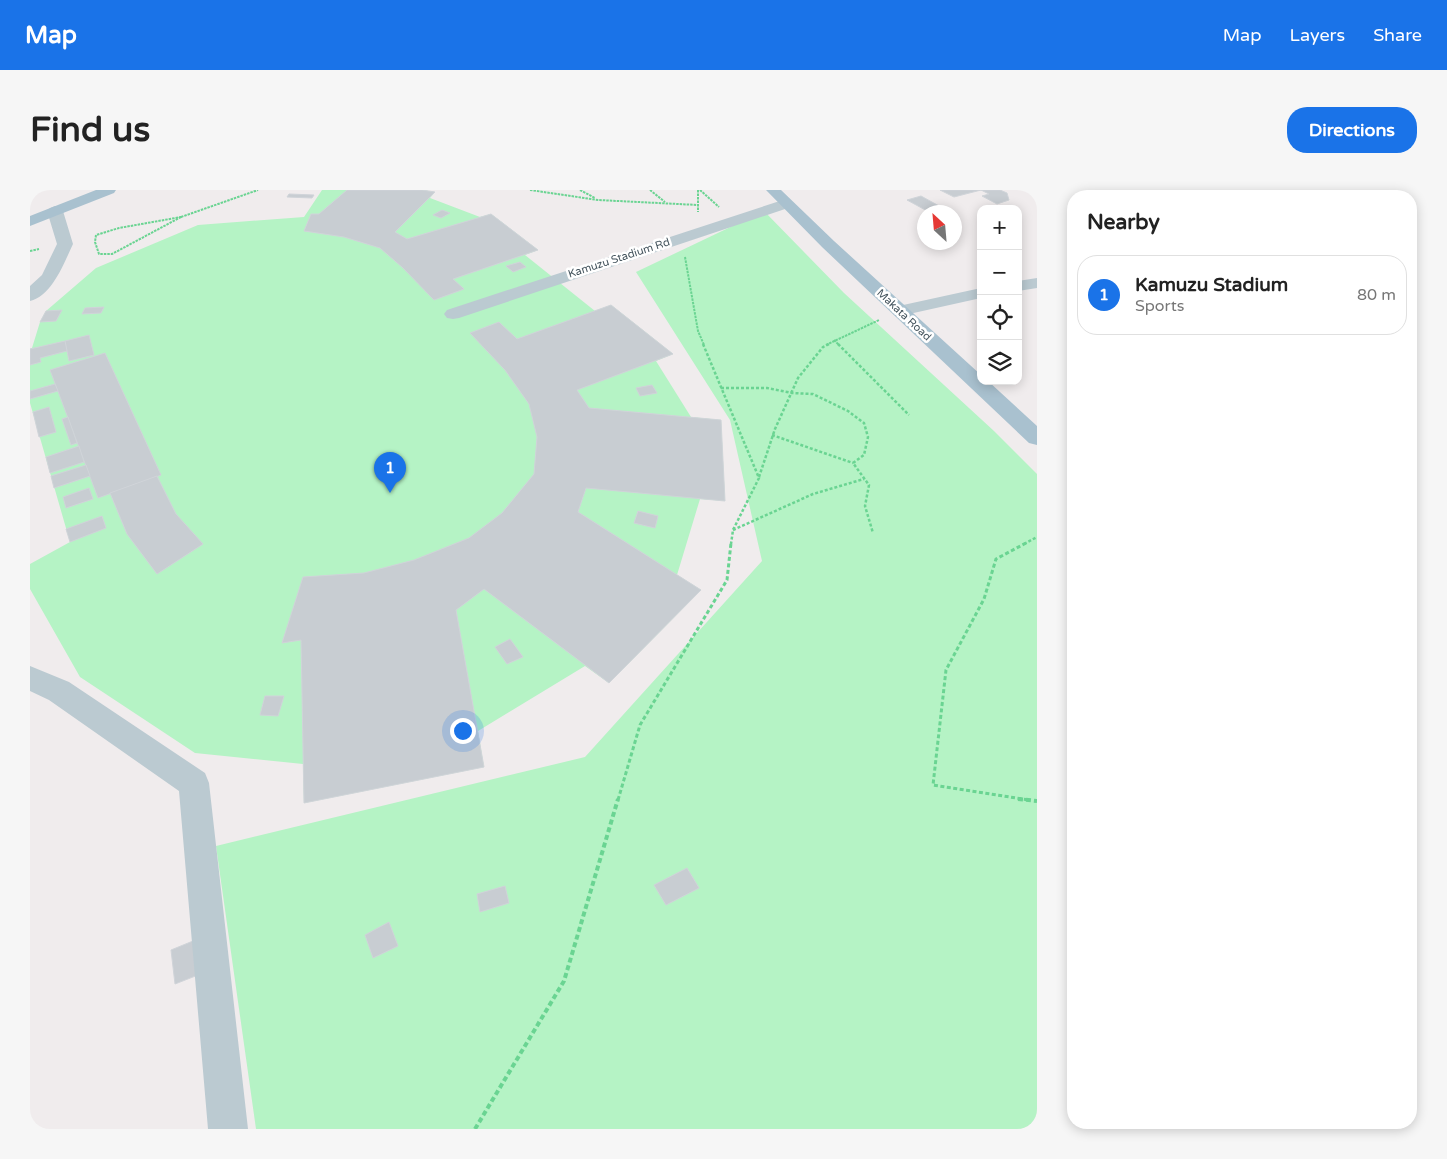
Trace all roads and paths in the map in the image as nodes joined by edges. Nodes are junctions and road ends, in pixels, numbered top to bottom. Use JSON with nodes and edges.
{"nodes":[{"id":1,"x":109,"y":190,"type":"edge"},
{"id":2,"x":258,"y":190,"type":"edge"},
{"id":3,"x":530,"y":190,"type":"edge"},
{"id":4,"x":580,"y":190,"type":"edge"},
{"id":5,"x":650,"y":190,"type":"edge"},
{"id":6,"x":773,"y":190,"type":"edge"},
{"id":7,"x":598,"y":200,"type":"junction"},
{"id":8,"x":665,"y":203,"type":"junction"},
{"id":9,"x":786,"y":204,"type":"junction"},
{"id":10,"x":698,"y":205,"type":"dead end"},
{"id":11,"x":55,"y":211,"type":"junction"},
{"id":12,"x":182,"y":217,"type":"junction"},
{"id":13,"x":30,"y":221,"type":"edge"},
{"id":14,"x":681,"y":238,"type":"junction"},
{"id":15,"x":1037,"y":283,"type":"edge"},
{"id":16,"x":1022,"y":285,"type":"edge"},
{"id":17,"x":977,"y":294,"type":"edge"},
{"id":18,"x":30,"y":296,"type":"edge"},
{"id":19,"x":900,"y":311,"type":"junction"},
{"id":20,"x":453,"y":314,"type":"dead end"},
{"id":21,"x":834,"y":340,"type":"junction"},
{"id":22,"x":721,"y":388,"type":"junction"},
{"id":23,"x":792,"y":393,"type":"junction"},
{"id":24,"x":909,"y":415,"type":"dead end"},
{"id":25,"x":772,"y":435,"type":"junction"},
{"id":26,"x":1037,"y":438,"type":"edge"},
{"id":27,"x":853,"y":463,"type":"junction"},
{"id":28,"x":759,"y":478,"type":"junction"},
{"id":29,"x":864,"y":479,"type":"junction"},
{"id":30,"x":733,"y":530,"type":"junction"},
{"id":31,"x":873,"y":533,"type":"dead end"},
{"id":32,"x":1037,"y":537,"type":"edge"},
{"id":33,"x":30,"y":678,"type":"edge"},
{"id":34,"x":1037,"y":801,"type":"edge"},
{"id":35,"x":228,"y":1129,"type":"edge"},
{"id":36,"x":475,"y":1129,"type":"edge"}],
"edges":[{"from":1,"to":11,"type":"main road"},
{"from":2,"to":12,"type":"path"},
{"from":3,"to":7,"type":"path"},
{"from":4,"to":7,"type":"path"},
{"from":5,"to":8,"type":"path"},
{"from":6,"to":9,"type":"main road","name":"Makata Road"},
{"from":7,"to":8,"type":"path"},
{"from":8,"to":10,"type":"path"},
{"from":9,"to":14,"type":"street","name":"Kamuzu Stadium Rd"},
{"from":9,"to":19,"type":"main road","name":"Makata Road"},
{"from":11,"to":13,"type":"main road"},
{"from":11,"to":18,"type":"street"},
{"from":12,"to":12,"type":"path"},
{"from":14,"to":20,"type":"street","name":"Kamuzu Stadium Rd"},
{"from":14,"to":22,"type":"path"},
{"from":15,"to":16,"type":"street"},
{"from":17,"to":19,"type":"street"},
{"from":19,"to":21,"type":"path"},
{"from":19,"to":26,"type":"main road","name":"Makata Road"},
{"from":21,"to":23,"type":"path"},
{"from":21,"to":24,"type":"path"},
{"from":22,"to":23,"type":"path"},
{"from":22,"to":28,"type":"path"},
{"from":23,"to":25,"type":"path"},
{"from":23,"to":27,"type":"path"},
{"from":25,"to":27,"type":"path"},
{"from":25,"to":28,"type":"path"},
{"from":27,"to":29,"type":"path"},
{"from":28,"to":30,"type":"path"},
{"from":29,"to":30,"type":"path"},
{"from":29,"to":31,"type":"path"},
{"from":30,"to":36,"type":"path"},
{"from":32,"to":34,"type":"path"},
{"from":33,"to":35,"type":"street"}]}
